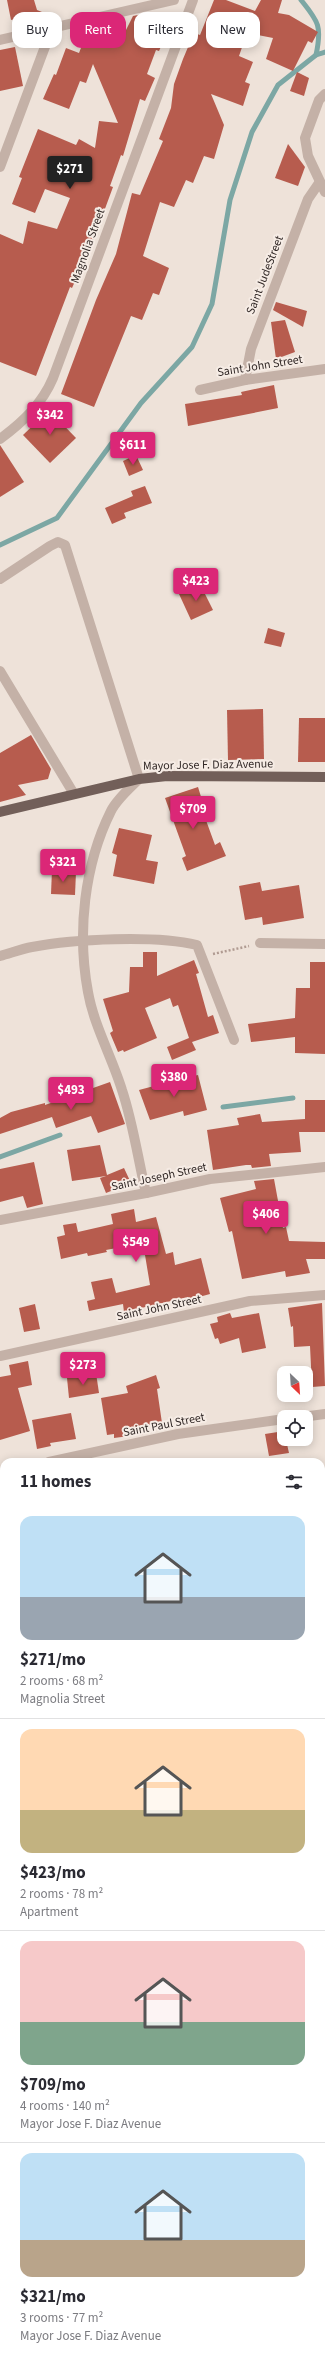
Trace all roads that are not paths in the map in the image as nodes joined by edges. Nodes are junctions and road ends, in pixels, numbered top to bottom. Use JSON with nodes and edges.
{"nodes":[{"id":1,"x":174,"y":0,"type":"edge"},
{"id":2,"x":193,"y":0,"type":"edge"},
{"id":3,"x":62,"y":26,"type":"edge"},
{"id":4,"x":12,"y":37,"type":"edge"},
{"id":5,"x":0,"y":40,"type":"edge"},
{"id":6,"x":45,"y":48,"type":"edge"},
{"id":7,"x":325,"y":94,"type":"edge"},
{"id":8,"x":0,"y":168,"type":"edge"},
{"id":9,"x":322,"y":188,"type":"edge"},
{"id":10,"x":325,"y":369,"type":"edge"},
{"id":11,"x":245,"y":380,"type":"junction"},
{"id":12,"x":200,"y":390,"type":"dead end"},
{"id":13,"x":0,"y":439,"type":"edge"},
{"id":14,"x":0,"y":579,"type":"edge"},
{"id":15,"x":0,"y":671,"type":"edge"},
{"id":16,"x":325,"y":777,"type":"edge"},
{"id":17,"x":139,"y":779,"type":"junction"},
{"id":18,"x":74,"y":794,"type":"junction"},
{"id":19,"x":0,"y":812,"type":"edge"},
{"id":20,"x":82,"y":942,"type":"junction"},
{"id":21,"x":260,"y":943,"type":"road end"},
{"id":22,"x":325,"y":944,"type":"edge"},
{"id":23,"x":0,"y":956,"type":"edge"},
{"id":24,"x":234,"y":1040,"type":"dead end"},
{"id":25,"x":325,"y":1167,"type":"edge"},
{"id":26,"x":146,"y":1193,"type":"junction"},
{"id":27,"x":0,"y":1220,"type":"edge"},
{"id":28,"x":325,"y":1295,"type":"edge"},
{"id":29,"x":0,"y":1356,"type":"edge"},
{"id":30,"x":325,"y":1414,"type":"edge"},
{"id":31,"x":313,"y":1416,"type":"edge"},
{"id":32,"x":277,"y":1420,"type":"edge"},
{"id":33,"x":67,"y":1458,"type":"edge"}],
"edges":[{"from":1,"to":3,"type":"street"},
{"from":2,"to":13,"type":"street","name":"Magnolia Street"},
{"from":4,"to":5,"type":"street"},
{"from":6,"to":8,"type":"street"},
{"from":7,"to":9,"type":"street"},
{"from":9,"to":11,"type":"street","name":"Saint JudeStreet"},
{"from":10,"to":11,"type":"street","name":"Saint John Street"},
{"from":11,"to":12,"type":"street","name":"Saint John Street"},
{"from":14,"to":17,"type":"street"},
{"from":15,"to":18,"type":"street"},
{"from":16,"to":17,"type":"main road","name":"Mayor Jose F. Diaz Avenue"},
{"from":17,"to":18,"type":"main road","name":"Mayor Jose F. Diaz Avenue"},
{"from":17,"to":20,"type":"street"},
{"from":18,"to":19,"type":"main road","name":"Mayor Jose F. Diaz Avenue"},
{"from":20,"to":23,"type":"street"},
{"from":20,"to":24,"type":"street"},
{"from":20,"to":26,"type":"street"},
{"from":21,"to":22,"type":"street"},
{"from":25,"to":26,"type":"street","name":"Saint Joseph Street"},
{"from":26,"to":27,"type":"street","name":"Saint Joseph Street"},
{"from":28,"to":29,"type":"street","name":"Saint John Street"},
{"from":30,"to":31,"type":"street"},
{"from":32,"to":33,"type":"street","name":"Saint Paul Street"}]}
